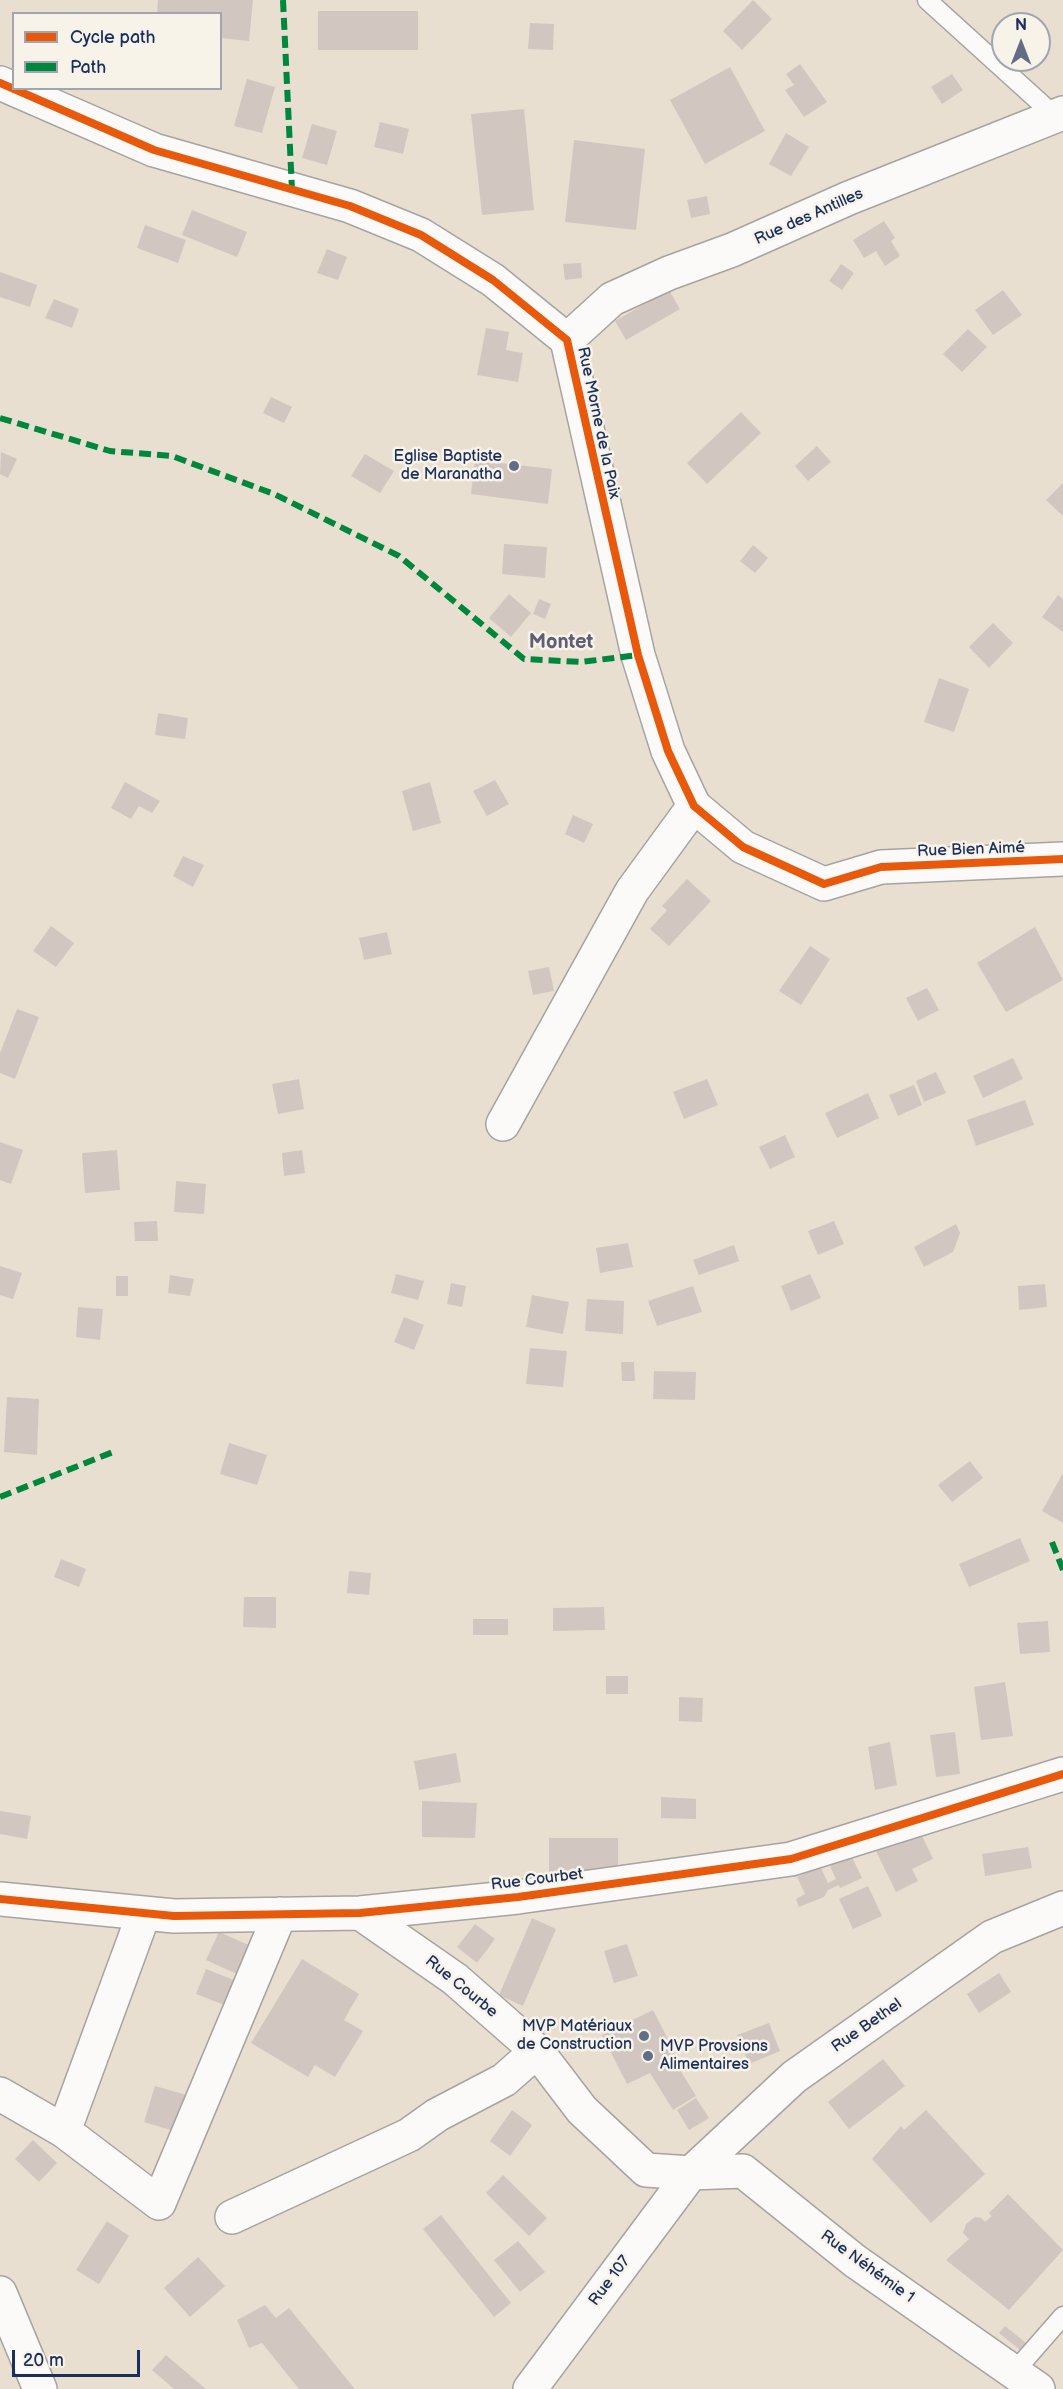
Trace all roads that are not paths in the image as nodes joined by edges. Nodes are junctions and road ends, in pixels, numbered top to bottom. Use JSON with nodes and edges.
{"nodes":[{"id":1,"x":927,"y":0,"type":"edge"},
{"id":2,"x":16,"y":90,"type":"edge"},
{"id":3,"x":1059,"y":115,"type":"edge"},
{"id":4,"x":567,"y":340,"type":"junction"},
{"id":5,"x":694,"y":806,"type":"junction"},
{"id":6,"x":1063,"y":859,"type":"edge"},
{"id":7,"x":881,"y":867,"type":"joint"},
{"id":8,"x":503,"y":1124,"type":"dead end"},
{"id":9,"x":1063,"y":1774,"type":"edge"},
{"id":10,"x":0,"y":1899,"type":"edge"},
{"id":11,"x":1063,"y":1908,"type":"edge"},
{"id":12,"x":144,"y":1913,"type":"junction"},
{"id":13,"x":360,"y":1913,"type":"junction"},
{"id":14,"x":280,"y":1914,"type":"junction"},
{"id":15,"x":537,"y":2051,"type":"junction"},
{"id":16,"x":0,"y":2094,"type":"edge"},
{"id":17,"x":64,"y":2131,"type":"junction"},
{"id":18,"x":691,"y":2173,"type":"junction"},
{"id":19,"x":232,"y":2217,"type":"dead end"},
{"id":20,"x":0,"y":2293,"type":"edge"},
{"id":21,"x":1063,"y":2316,"type":"edge"},
{"id":22,"x":1026,"y":2380,"type":"edge"},
{"id":23,"x":40,"y":2389,"type":"edge"},
{"id":24,"x":530,"y":2389,"type":"edge"}],
"edges":[{"from":1,"to":3,"type":"lane"},
{"from":2,"to":4,"type":"street","name":"Rue Morne de la Paix"},
{"from":3,"to":4,"type":"street","name":"Rue des Antilles"},
{"from":4,"to":5,"type":"street","name":"Rue Morne de la Paix"},
{"from":5,"to":7,"type":"street","name":"Rue Morne de la Paix"},
{"from":5,"to":8,"type":"street"},
{"from":6,"to":7,"type":"street","name":"Rue Bien Aimé"},
{"from":9,"to":13,"type":"street","name":"Rue Courbet"},
{"from":10,"to":12,"type":"street","name":"Rue Courbet"},
{"from":11,"to":18,"type":"street","name":"Rue Bethel"},
{"from":12,"to":14,"type":"street","name":"Rue Courbet"},
{"from":12,"to":17,"type":"street"},
{"from":13,"to":14,"type":"street","name":"Rue Courbet"},
{"from":13,"to":15,"type":"street","name":"Rue Courbe"},
{"from":14,"to":17,"type":"street"},
{"from":15,"to":18,"type":"street","name":"Rue Courbe"},
{"from":15,"to":19,"type":"street"},
{"from":16,"to":17,"type":"street"},
{"from":18,"to":22,"type":"street","name":"Rue Néhémie 1"},
{"from":18,"to":24,"type":"street","name":"Rue 107"},
{"from":20,"to":23,"type":"street"},
{"from":21,"to":22,"type":"lane"}]}
